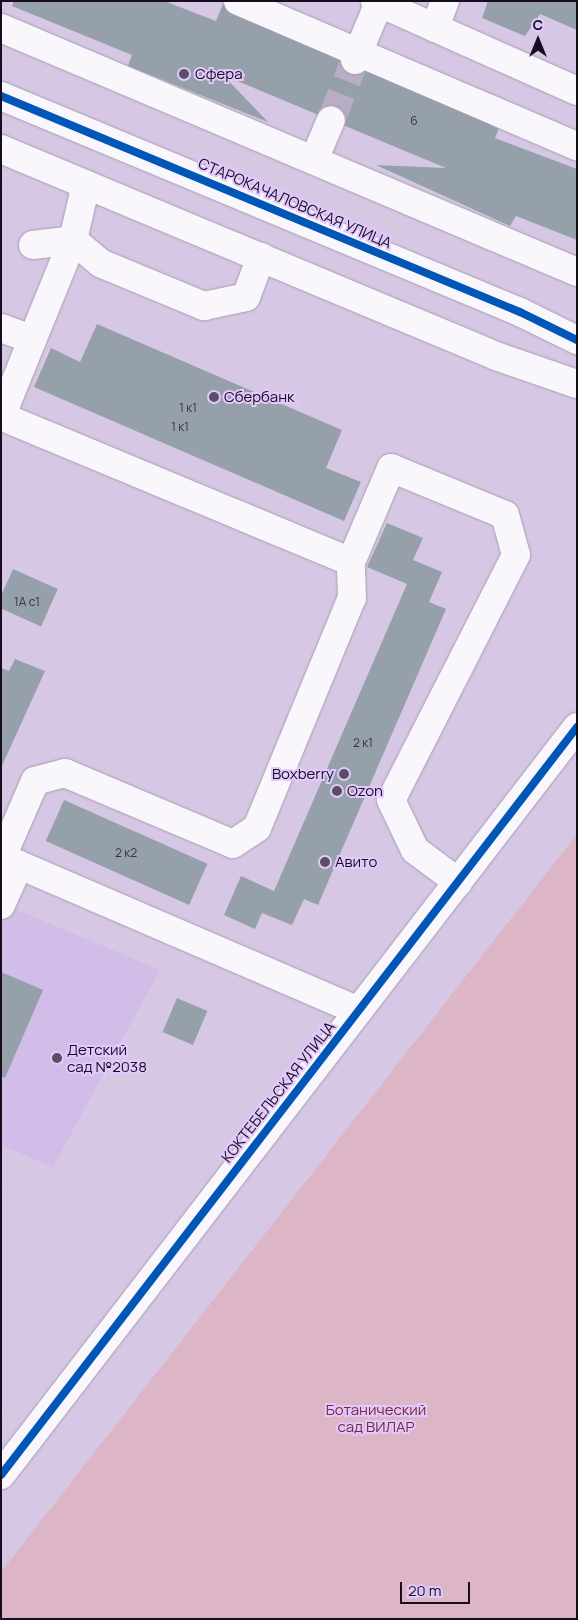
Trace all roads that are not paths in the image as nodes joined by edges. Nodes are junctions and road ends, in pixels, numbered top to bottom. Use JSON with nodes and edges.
{"nodes":[{"id":1,"x":238,"y":1,"type":"edge"},
{"id":2,"x":445,"y":1,"type":"edge"},
{"id":3,"x":377,"y":2,"type":"edge"},
{"id":4,"x":1,"y":28,"type":"edge"},
{"id":5,"x":435,"y":28,"type":"junction"},
{"id":6,"x":356,"y":56,"type":"junction"},
{"id":7,"x":577,"y":91,"type":"edge"},
{"id":8,"x":1,"y":96,"type":"edge"},
{"id":9,"x":331,"y":120,"type":"tunnel mouth"},
{"id":10,"x":577,"y":146,"type":"edge"},
{"id":11,"x":1,"y":148,"type":"edge"},
{"id":12,"x":314,"y":160,"type":"junction"},
{"id":13,"x":86,"y":184,"type":"junction"},
{"id":14,"x":76,"y":230,"type":"junction"},
{"id":15,"x":32,"y":245,"type":"dead end"},
{"id":16,"x":261,"y":257,"type":"junction"},
{"id":17,"x":577,"y":272,"type":"edge"},
{"id":18,"x":1,"y":328,"type":"edge"},
{"id":19,"x":32,"y":339,"type":"junction"},
{"id":20,"x":577,"y":340,"type":"edge"},
{"id":21,"x":577,"y":384,"type":"edge"},
{"id":22,"x":2,"y":417,"type":"edge"},
{"id":23,"x":352,"y":562,"type":"junction"},
{"id":24,"x":577,"y":727,"type":"edge"},
{"id":25,"x":7,"y":860,"type":"edge"},
{"id":26,"x":458,"y":882,"type":"junction"},
{"id":27,"x":1,"y":905,"type":"edge"},
{"id":28,"x":358,"y":1011,"type":"junction"},
{"id":29,"x":1,"y":1475,"type":"edge"}],
"edges":[{"from":1,"to":6,"type":"street"},
{"from":2,"to":5,"type":"street"},
{"from":3,"to":5,"type":"street"},
{"from":3,"to":6,"type":"street"},
{"from":4,"to":12,"type":"street"},
{"from":5,"to":7,"type":"street"},
{"from":6,"to":10,"type":"street"},
{"from":8,"to":20,"type":"street","name":"СТАРОКАЧАЛОВСКАЯ УЛИЦА"},
{"from":9,"to":12,"type":"street"},
{"from":11,"to":13,"type":"street"},
{"from":12,"to":17,"type":"street"},
{"from":13,"to":14,"type":"street"},
{"from":13,"to":16,"type":"street"},
{"from":14,"to":15,"type":"street"},
{"from":14,"to":16,"type":"street"},
{"from":14,"to":19,"type":"street"},
{"from":16,"to":21,"type":"street"},
{"from":18,"to":19,"type":"street"},
{"from":19,"to":22,"type":"street"},
{"from":22,"to":23,"type":"street"},
{"from":23,"to":25,"type":"street"},
{"from":23,"to":26,"type":"street"},
{"from":24,"to":26,"type":"street","name":"КОКТЕБЕЛЬСКАЯ УЛИЦА"},
{"from":25,"to":27,"type":"street"},
{"from":25,"to":28,"type":"street"},
{"from":26,"to":28,"type":"street","name":"КОКТЕБЕЛЬСКАЯ УЛИЦА"},
{"from":28,"to":29,"type":"street","name":"КОКТЕБЕЛЬСКАЯ УЛИЦА"}]}
